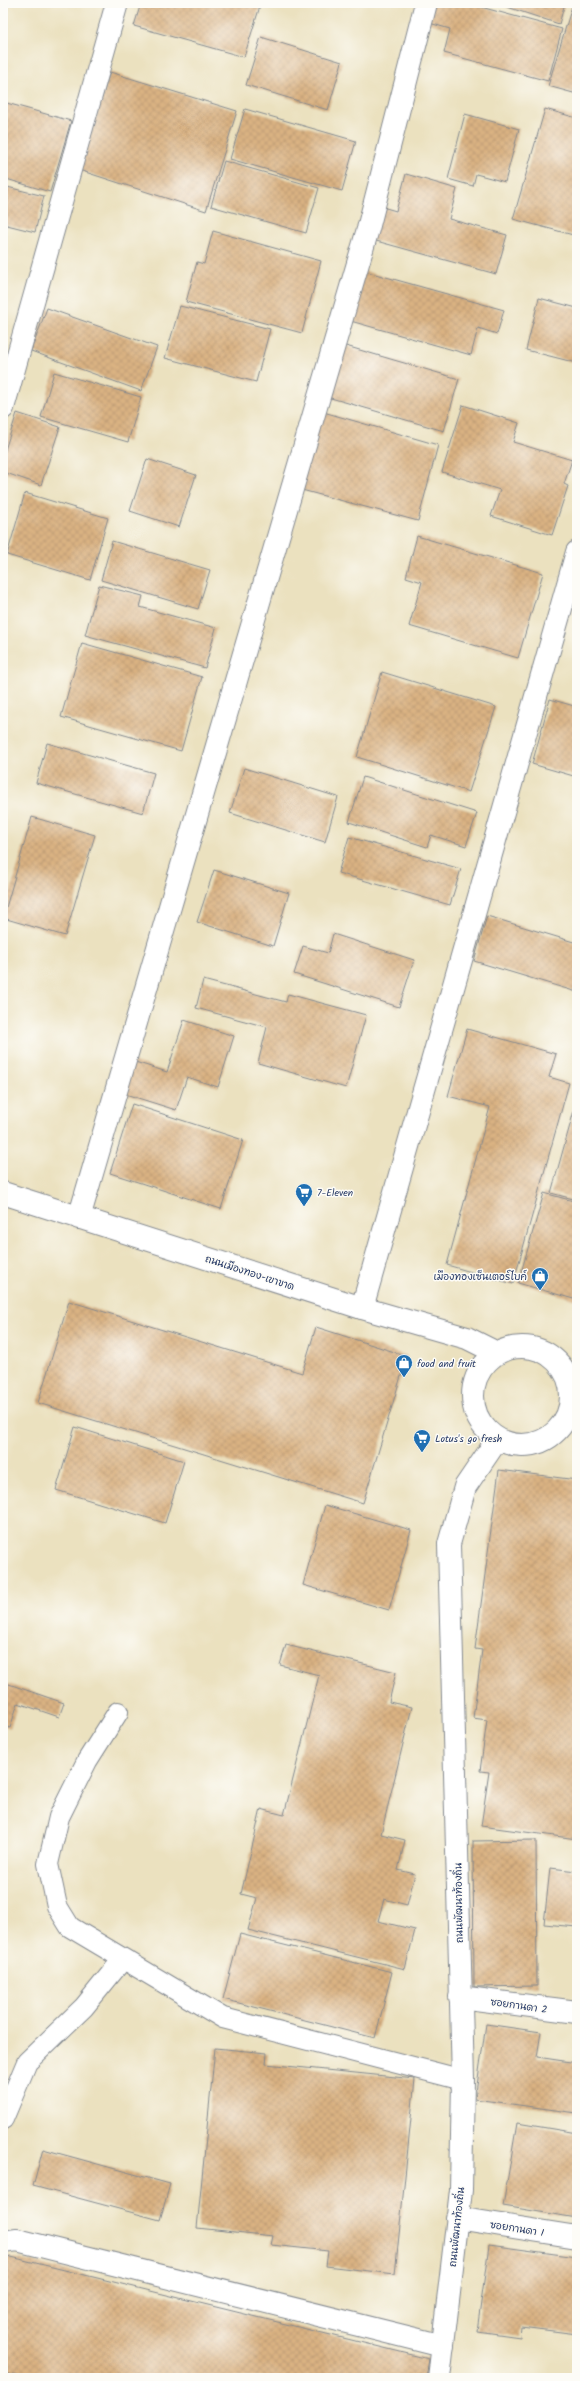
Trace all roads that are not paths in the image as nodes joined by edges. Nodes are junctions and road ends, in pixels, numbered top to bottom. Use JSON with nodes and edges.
{"nodes":[{"id":1,"x":117,"y":3,"type":"edge"},
{"id":2,"x":426,"y":3,"type":"edge"},
{"id":3,"x":3,"y":408,"type":"edge"},
{"id":4,"x":577,"y":552,"type":"edge"},
{"id":5,"x":3,"y":1193,"type":"edge"},
{"id":6,"x":79,"y":1218,"type":"junction"},
{"id":7,"x":362,"y":1308,"type":"junction"},
{"id":8,"x":497,"y":1353,"type":"junction"},
{"id":9,"x":574,"y":1396,"type":"edge"},
{"id":10,"x":497,"y":1440,"type":"junction"},
{"id":11,"x":118,"y":1712,"type":"dead end"},
{"id":12,"x":123,"y":1959,"type":"junction"},
{"id":13,"x":460,"y":1997,"type":"junction"},
{"id":14,"x":577,"y":2012,"type":"edge"},
{"id":15,"x":463,"y":2080,"type":"junction"},
{"id":16,"x":3,"y":2119,"type":"edge"},
{"id":17,"x":457,"y":2218,"type":"junction"},
{"id":18,"x":577,"y":2237,"type":"edge"},
{"id":19,"x":3,"y":2242,"type":"edge"},
{"id":20,"x":443,"y":2346,"type":"junction"},
{"id":21,"x":439,"y":2378,"type":"edge"}],
"edges":[{"from":1,"to":3,"type":"street"},
{"from":2,"to":6,"type":"street"},
{"from":4,"to":7,"type":"street"},
{"from":5,"to":6,"type":"street","name":"ถนนเมืองทอง-เขาขาด"},
{"from":6,"to":7,"type":"street","name":"ถนนเมืองทอง-เขาขาด"},
{"from":7,"to":8,"type":"street","name":"ถนนเมืองทอง-เขาขาด"},
{"from":8,"to":9,"type":"street"},
{"from":8,"to":10,"type":"street"},
{"from":9,"to":10,"type":"street"},
{"from":10,"to":13,"type":"street","name":"ถนนพัฒนาท้องถิ่น"},
{"from":11,"to":12,"type":"lane"},
{"from":12,"to":15,"type":"lane"},
{"from":12,"to":16,"type":"lane"},
{"from":13,"to":14,"type":"street","name":"ซอยกานดา 2"},
{"from":13,"to":15,"type":"street","name":"ถนนพัฒนาท้องถิ่น"},
{"from":15,"to":17,"type":"street","name":"ถนนพัฒนาท้องถิ่น"},
{"from":17,"to":18,"type":"street","name":"ซอยกานดา 1"},
{"from":17,"to":20,"type":"street","name":"ถนนพัฒนาท้องถิ่น"},
{"from":19,"to":20,"type":"street"},
{"from":20,"to":21,"type":"street","name":"ถนนพัฒนาท้องถิ่น"}]}
